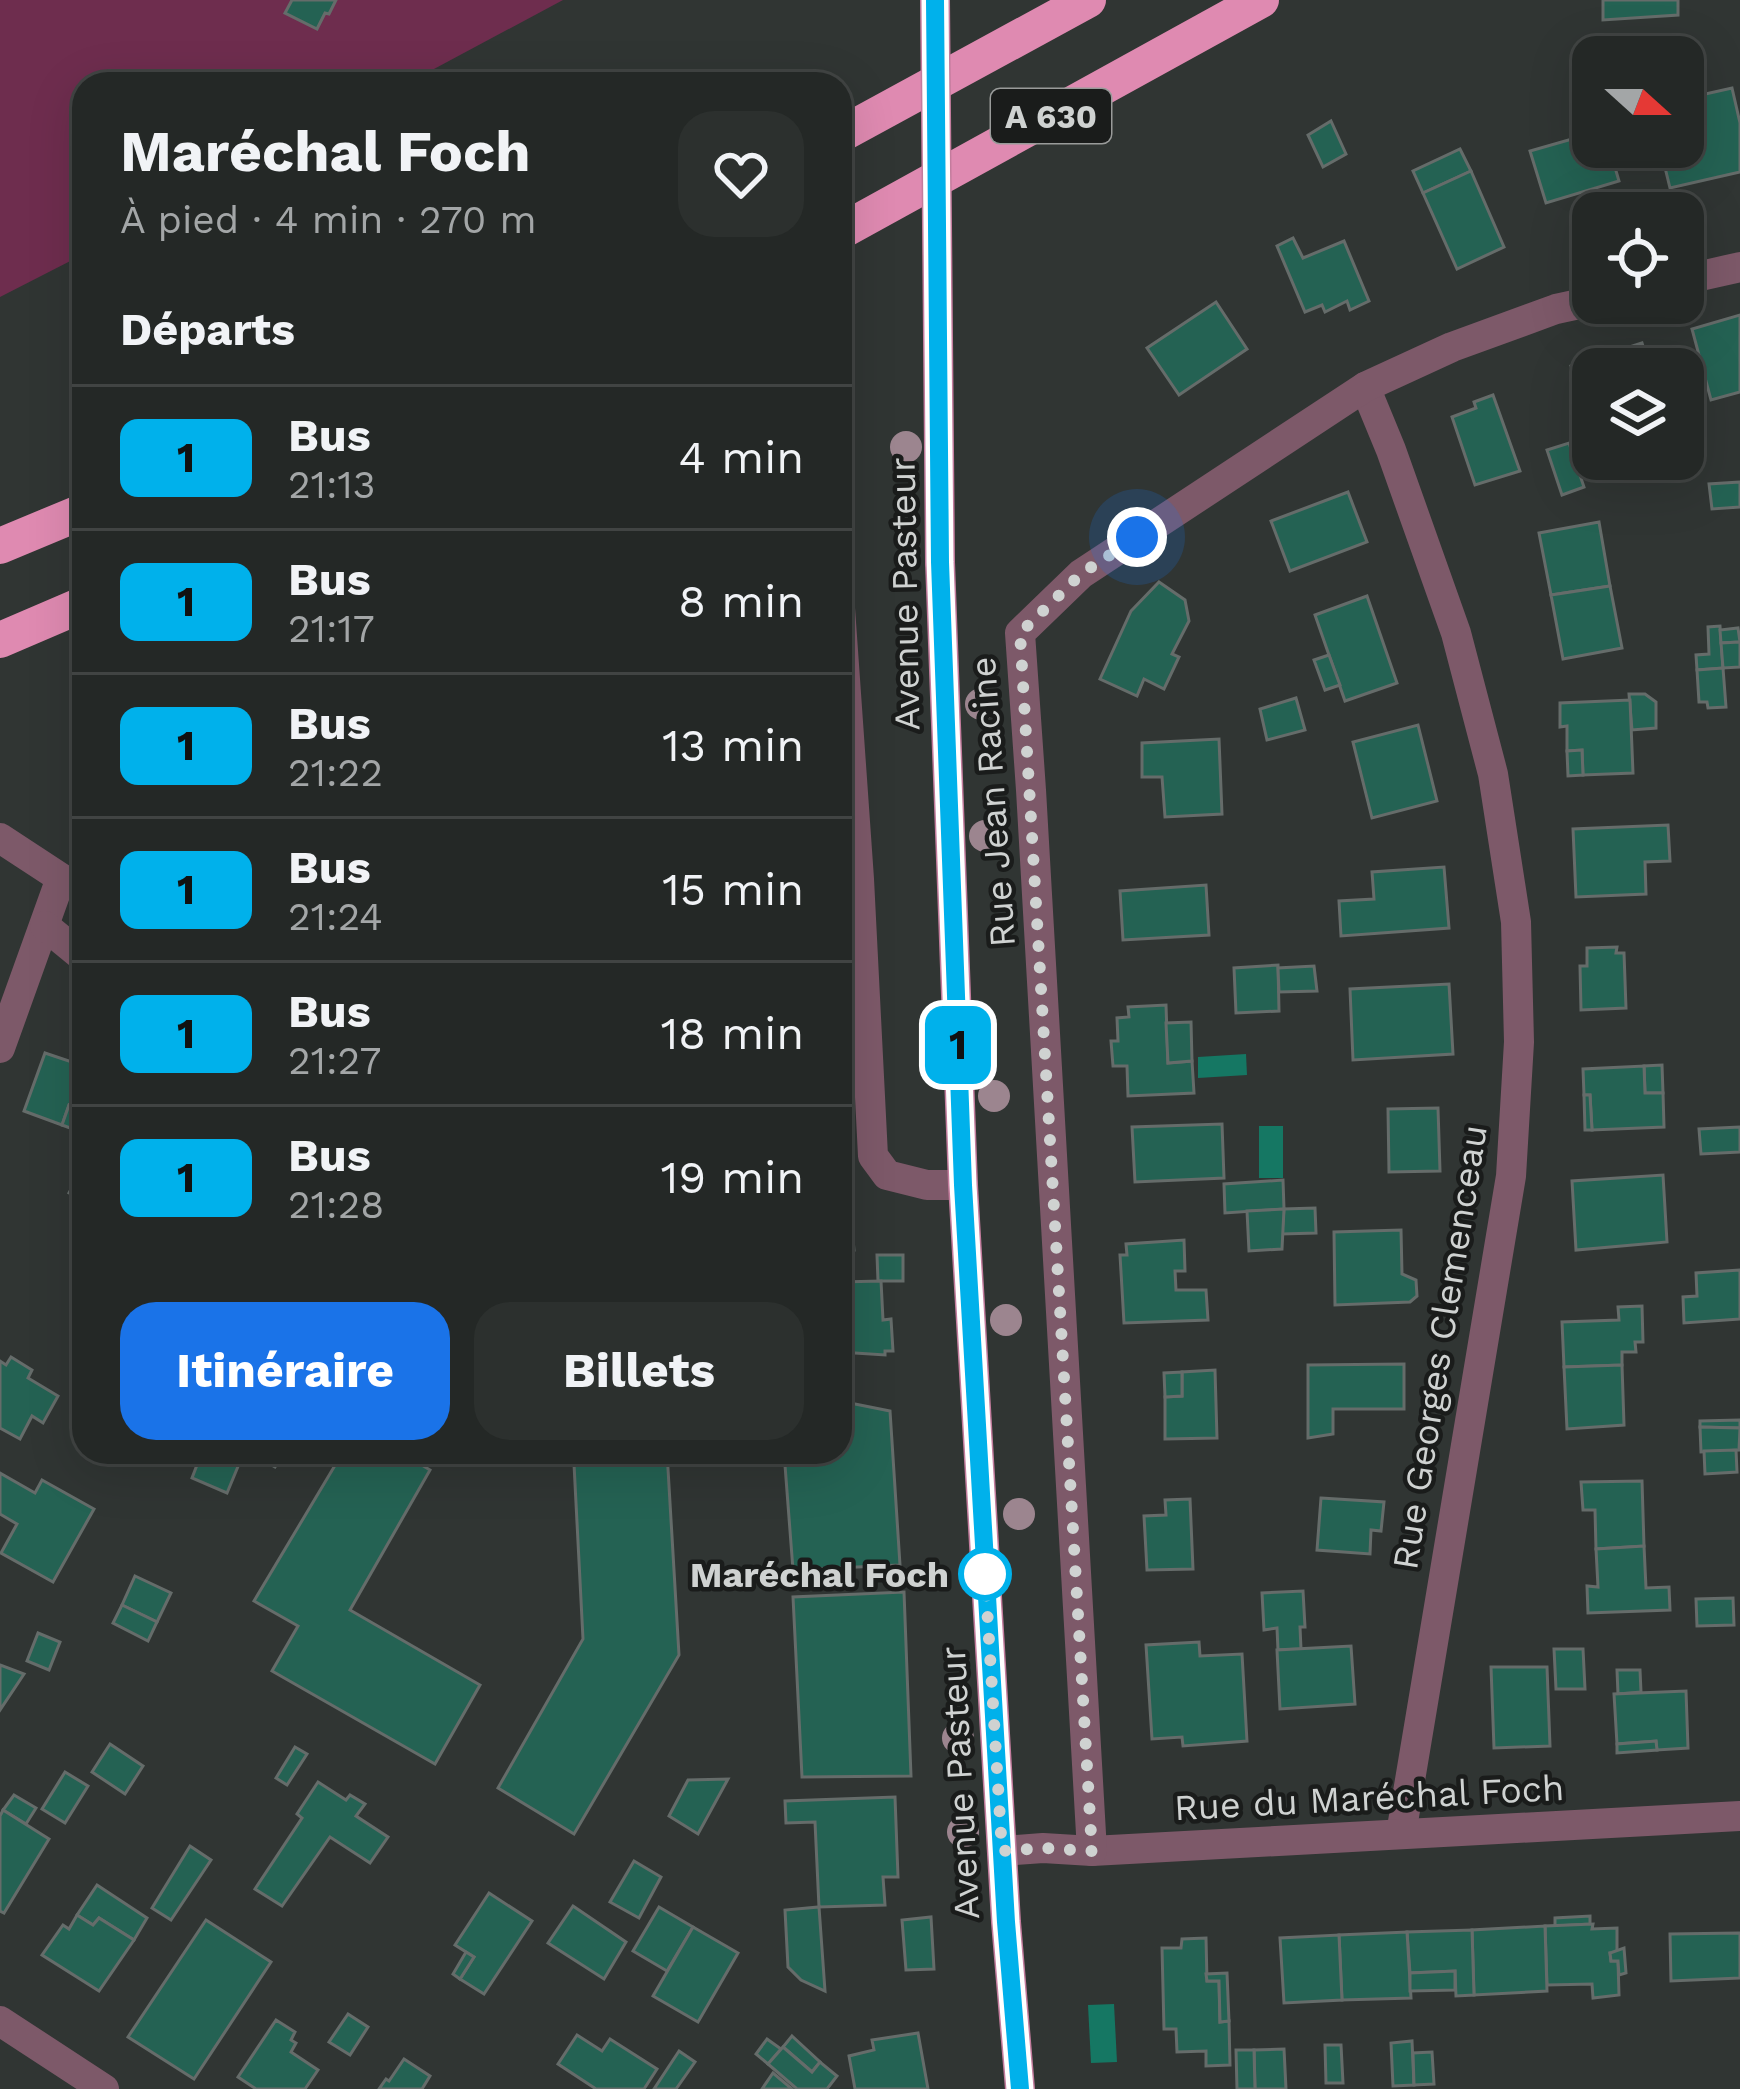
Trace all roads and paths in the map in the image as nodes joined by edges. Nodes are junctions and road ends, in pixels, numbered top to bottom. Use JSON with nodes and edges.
{"nodes":[{"id":1,"x":935,"y":0,"type":"edge"},
{"id":2,"x":1088,"y":0,"type":"edge"},
{"id":3,"x":1261,"y":0,"type":"edge"},
{"id":4,"x":852,"y":128,"type":"edge"},
{"id":5,"x":852,"y":225,"type":"edge"},
{"id":6,"x":1740,"y":267,"type":"edge"},
{"id":7,"x":1704,"y":275,"type":"edge"},
{"id":8,"x":1572,"y":306,"type":"edge"},
{"id":9,"x":1365,"y":387,"type":"junction"},
{"id":10,"x":72,"y":516,"type":"edge"},
{"id":11,"x":0,"y":546,"type":"edge"},
{"id":12,"x":72,"y":609,"type":"edge"},
{"id":13,"x":0,"y":640,"type":"edge"},
{"id":14,"x":0,"y":838,"type":"edge"},
{"id":15,"x":852,"y":914,"type":"edge"},
{"id":16,"x":45,"y":926,"type":"junction"},
{"id":17,"x":72,"y":948,"type":"edge"},
{"id":18,"x":2,"y":1033,"type":"edge"},
{"id":19,"x":873,"y":1156,"type":"junction"},
{"id":20,"x":852,"y":1157,"type":"edge"},
{"id":21,"x":963,"y":1185,"type":"junction"},
{"id":22,"x":1740,"y":1816,"type":"edge"},
{"id":23,"x":1401,"y":1834,"type":"junction"},
{"id":24,"x":1002,"y":1851,"type":"junction"},
{"id":25,"x":1092,"y":1851,"type":"junction"},
{"id":26,"x":0,"y":2021,"type":"edge"},
{"id":27,"x":104,"y":2089,"type":"edge"},
{"id":28,"x":1020,"y":2089,"type":"edge"}],
"edges":[{"from":1,"to":21,"type":"main road","name":"Avenue Pasteur","bridge":true},
{"from":2,"to":4,"type":"highway","number":"A 630"},
{"from":3,"to":5,"type":"highway","number":"A 630"},
{"from":6,"to":7,"type":"street"},
{"from":8,"to":9,"type":"street","name":"Rue Jean Racine"},
{"from":9,"to":23,"type":"street","name":"Rue Georges Clemenceau"},
{"from":9,"to":25,"type":"street","name":"Rue Jean Racine"},
{"from":10,"to":11,"type":"highway"},
{"from":12,"to":13,"type":"highway"},
{"from":14,"to":16,"type":"street"},
{"from":15,"to":19,"type":"street","name":"Avenue Pasteur"},
{"from":16,"to":17,"type":"street"},
{"from":16,"to":18,"type":"street"},
{"from":19,"to":20,"type":"street"},
{"from":19,"to":21,"type":"street"},
{"from":21,"to":24,"type":"main road","name":"Avenue Pasteur"},
{"from":22,"to":23,"type":"street","name":"Rue du Maréchal Foch"},
{"from":23,"to":25,"type":"street","name":"Rue du Maréchal Foch"},
{"from":24,"to":25,"type":"street","name":"Rue du Maréchal Foch"},
{"from":24,"to":28,"type":"main road","name":"Avenue Pasteur"},
{"from":26,"to":27,"type":"street"}]}
